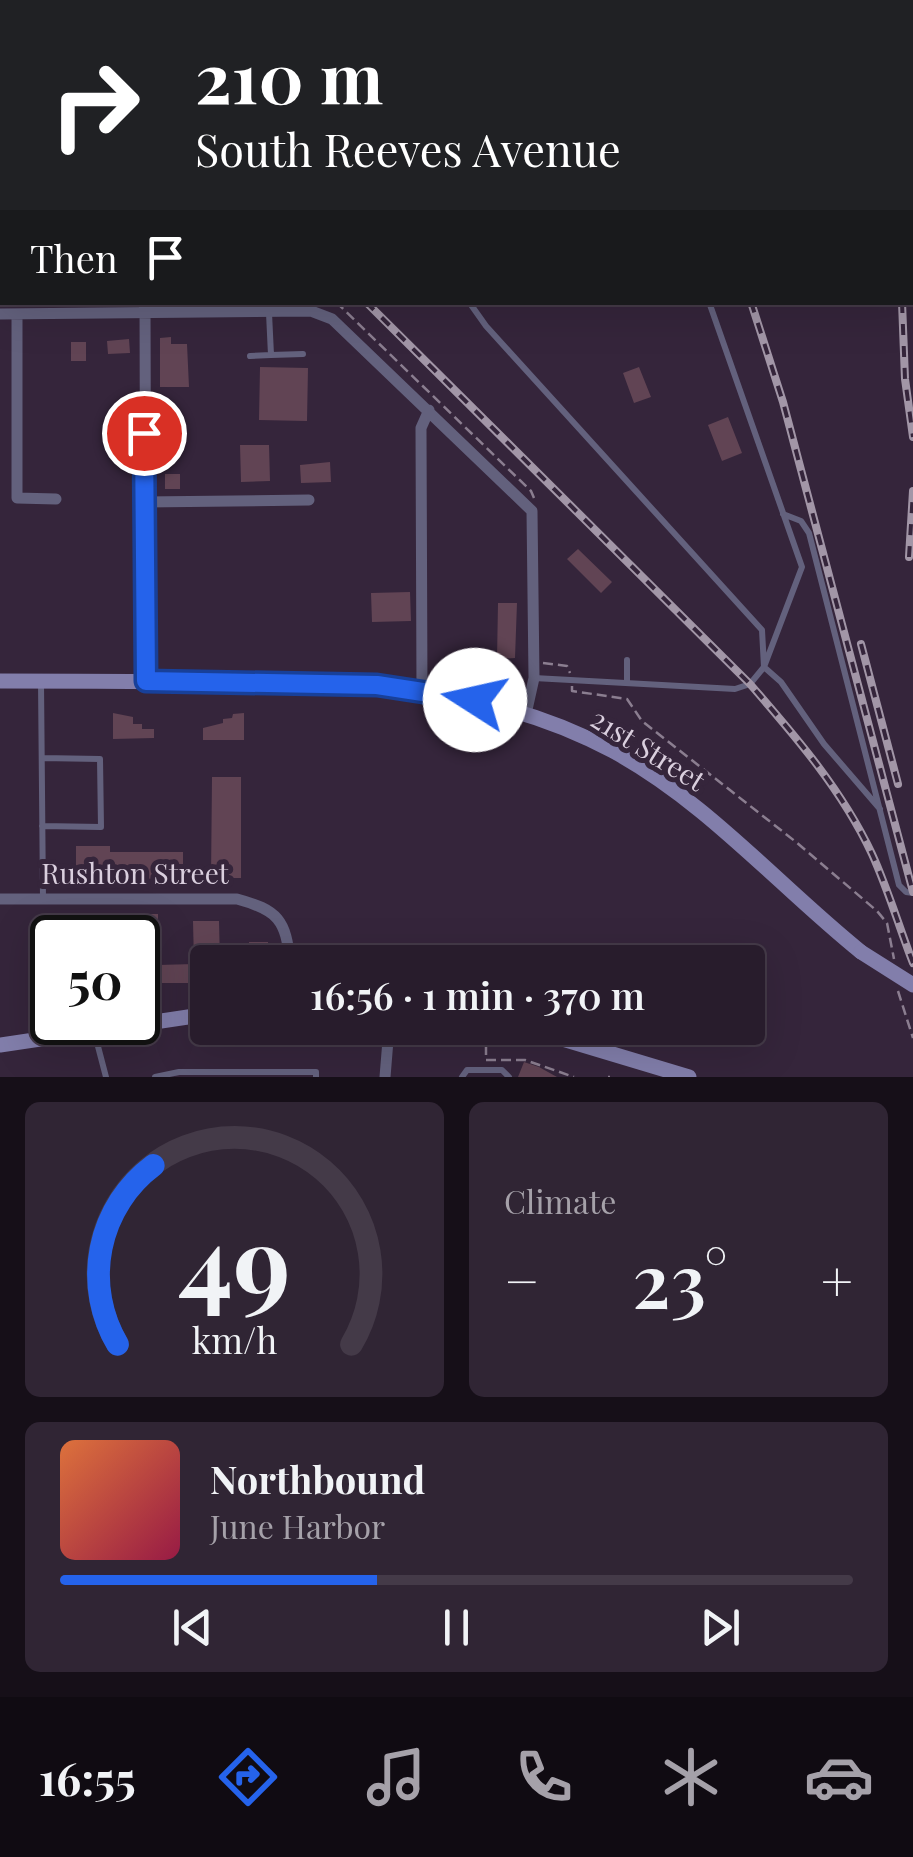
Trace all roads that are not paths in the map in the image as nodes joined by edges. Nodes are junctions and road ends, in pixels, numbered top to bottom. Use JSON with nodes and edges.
{"nodes":[{"id":1,"x":471,"y":305,"type":"edge"},
{"id":2,"x":709,"y":305,"type":"edge"},
{"id":3,"x":145,"y":308,"type":"edge"},
{"id":4,"x":269,"y":312,"type":"junction"},
{"id":5,"x":0,"y":314,"type":"edge"},
{"id":6,"x":17,"y":314,"type":"junction"},
{"id":7,"x":303,"y":354,"type":"dead end"},
{"id":8,"x":271,"y":355,"type":"junction"},
{"id":9,"x":250,"y":356,"type":"dead end"},
{"id":10,"x":429,"y":410,"type":"junction"},
{"id":11,"x":56,"y":499,"type":"dead end"},
{"id":12,"x":308,"y":500,"type":"dead end"},
{"id":13,"x":144,"y":502,"type":"junction"},
{"id":14,"x":783,"y":514,"type":"junction"},
{"id":15,"x":627,"y":660,"type":"dead end"},
{"id":16,"x":764,"y":667,"type":"junction"},
{"id":17,"x":534,"y":678,"type":"junction"},
{"id":18,"x":0,"y":681,"type":"edge"},
{"id":19,"x":42,"y":681,"type":"junction"},
{"id":20,"x":146,"y":681,"type":"junction"},
{"id":21,"x":627,"y":683,"type":"junction"},
{"id":22,"x":422,"y":690,"type":"junction"},
{"id":23,"x":526,"y":714,"type":"junction"},
{"id":24,"x":42,"y":758,"type":"junction"},
{"id":25,"x":880,"y":809,"type":"junction"},
{"id":26,"x":42,"y":826,"type":"junction"},
{"id":27,"x":913,"y":893,"type":"edge"},
{"id":28,"x":0,"y":899,"type":"edge"},
{"id":29,"x":43,"y":899,"type":"junction"},
{"id":30,"x":287,"y":945,"type":"edge"},
{"id":31,"x":913,"y":985,"type":"edge"},
{"id":32,"x":190,"y":1017,"type":"edge"},
{"id":33,"x":160,"y":1022,"type":"edge"},
{"id":34,"x":30,"y":1041,"type":"edge"},
{"id":35,"x":0,"y":1045,"type":"edge"},
{"id":36,"x":98,"y":1045,"type":"edge"},
{"id":37,"x":388,"y":1045,"type":"edge"},
{"id":38,"x":583,"y":1045,"type":"edge"},
{"id":39,"x":106,"y":1077,"type":"edge"},
{"id":40,"x":155,"y":1077,"type":"edge"},
{"id":41,"x":316,"y":1077,"type":"edge"},
{"id":42,"x":385,"y":1077,"type":"edge"},
{"id":43,"x":462,"y":1077,"type":"edge"},
{"id":44,"x":509,"y":1077,"type":"edge"},
{"id":45,"x":690,"y":1077,"type":"edge"}],
"edges":[{"from":1,"to":16,"type":"lane"},
{"from":2,"to":14,"type":"lane"},
{"from":3,"to":4,"type":"street"},
{"from":3,"to":6,"type":"street"},
{"from":3,"to":13,"type":"street"},
{"from":4,"to":8,"type":"lane"},
{"from":4,"to":10,"type":"street"},
{"from":5,"to":6,"type":"street"},
{"from":6,"to":11,"type":"street"},
{"from":7,"to":8,"type":"lane"},
{"from":8,"to":9,"type":"lane"},
{"from":10,"to":17,"type":"street"},
{"from":10,"to":22,"type":"street"},
{"from":12,"to":13,"type":"street"},
{"from":13,"to":20,"type":"street"},
{"from":14,"to":16,"type":"lane"},
{"from":14,"to":25,"type":"lane"},
{"from":15,"to":21,"type":"lane"},
{"from":16,"to":21,"type":"lane"},
{"from":16,"to":25,"type":"lane"},
{"from":17,"to":21,"type":"lane"},
{"from":17,"to":23,"type":"street"},
{"from":18,"to":19,"type":"main road","name":"21st Street"},
{"from":19,"to":20,"type":"main road","name":"21st Street"},
{"from":19,"to":24,"type":"lane"},
{"from":20,"to":22,"type":"main road","name":"21st Street"},
{"from":22,"to":23,"type":"main road","name":"21st Street"},
{"from":23,"to":31,"type":"main road","name":"21st Street","bridge":true},
{"from":24,"to":26,"type":"lane"},
{"from":24,"to":26,"type":"lane"},
{"from":25,"to":27,"type":"lane"},
{"from":26,"to":29,"type":"lane"},
{"from":28,"to":29,"type":"street","name":"Rushton Street"},
{"from":29,"to":30,"type":"street","name":"Rushton Street"},
{"from":32,"to":33,"type":"main road"},
{"from":34,"to":35,"type":"main road"},
{"from":36,"to":39,"type":"lane"},
{"from":37,"to":42,"type":"street"},
{"from":38,"to":45,"type":"main road"},
{"from":40,"to":41,"type":"lane"},
{"from":43,"to":44,"type":"lane"}]}
